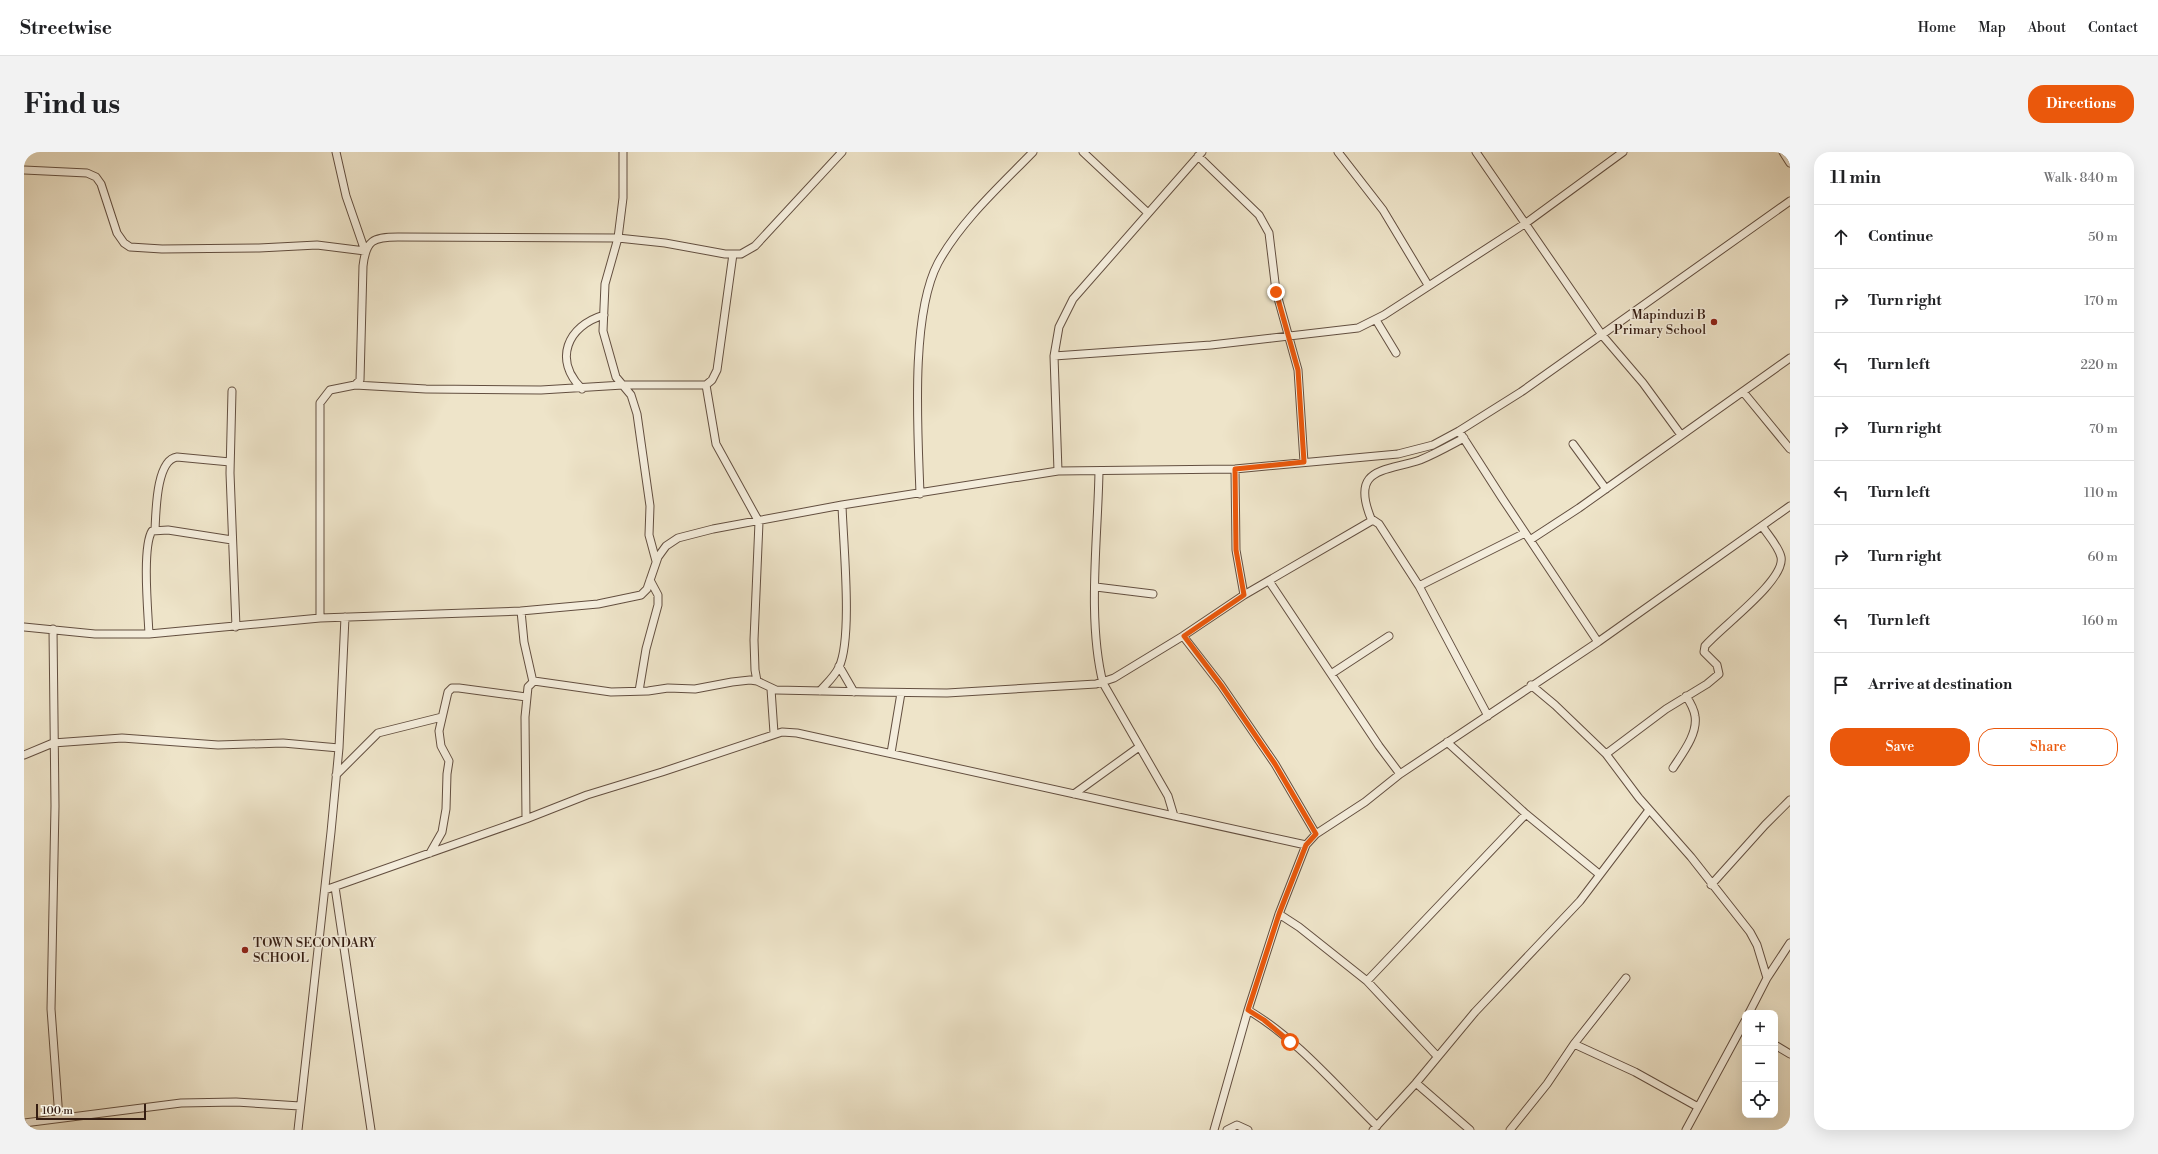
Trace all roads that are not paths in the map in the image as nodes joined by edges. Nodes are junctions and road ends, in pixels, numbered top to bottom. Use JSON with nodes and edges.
{"nodes":[{"id":1,"x":336,"y":152,"type":"edge"},
{"id":2,"x":623,"y":152,"type":"edge"},
{"id":3,"x":842,"y":152,"type":"edge"},
{"id":4,"x":1033,"y":152,"type":"edge"},
{"id":5,"x":1083,"y":152,"type":"edge"},
{"id":6,"x":1338,"y":152,"type":"edge"},
{"id":7,"x":1476,"y":152,"type":"edge"},
{"id":8,"x":1623,"y":152,"type":"edge"},
{"id":9,"x":1784,"y":152,"type":"edge"},
{"id":10,"x":1200,"y":154,"type":"edge"},
{"id":11,"x":1790,"y":163,"type":"edge"},
{"id":12,"x":24,"y":170,"type":"edge"},
{"id":13,"x":1790,"y":200,"type":"edge"},
{"id":14,"x":1148,"y":213,"type":"junction"},
{"id":15,"x":1526,"y":223,"type":"junction"},
{"id":16,"x":618,"y":238,"type":"junction"},
{"id":17,"x":366,"y":251,"type":"junction"},
{"id":18,"x":733,"y":254,"type":"junction"},
{"id":19,"x":1428,"y":285,"type":"junction"},
{"id":20,"x":604,"y":315,"type":"junction"},
{"id":21,"x":1376,"y":320,"type":"junction"},
{"id":22,"x":1287,"y":335,"type":"junction"},
{"id":23,"x":1602,"y":335,"type":"junction"},
{"id":24,"x":1396,"y":353,"type":"dead end"},
{"id":25,"x":1054,"y":356,"type":"junction"},
{"id":26,"x":1790,"y":358,"type":"edge"},
{"id":27,"x":355,"y":385,"type":"junction"},
{"id":28,"x":622,"y":385,"type":"junction"},
{"id":29,"x":706,"y":385,"type":"junction"},
{"id":30,"x":582,"y":388,"type":"junction"},
{"id":31,"x":232,"y":391,"type":"dead end"},
{"id":32,"x":1744,"y":393,"type":"junction"},
{"id":33,"x":1462,"y":435,"type":"junction"},
{"id":34,"x":1681,"y":435,"type":"junction"},
{"id":35,"x":1573,"y":444,"type":"dead end"},
{"id":36,"x":1790,"y":449,"type":"edge"},
{"id":37,"x":230,"y":462,"type":"junction"},
{"id":38,"x":1304,"y":462,"type":"junction"},
{"id":39,"x":1235,"y":469,"type":"junction"},
{"id":40,"x":1058,"y":471,"type":"junction"},
{"id":41,"x":1099,"y":471,"type":"junction"},
{"id":42,"x":1606,"y":489,"type":"junction"},
{"id":43,"x":920,"y":494,"type":"junction"},
{"id":44,"x":842,"y":505,"type":"junction"},
{"id":45,"x":1790,"y":506,"type":"edge"},
{"id":46,"x":1372,"y":520,"type":"junction"},
{"id":47,"x":759,"y":522,"type":"junction"},
{"id":48,"x":1762,"y":526,"type":"junction"},
{"id":49,"x":155,"y":530,"type":"junction"},
{"id":50,"x":1525,"y":533,"type":"junction"},
{"id":51,"x":232,"y":540,"type":"junction"},
{"id":52,"x":1530,"y":540,"type":"junction"},
{"id":53,"x":656,"y":561,"type":"junction"},
{"id":54,"x":650,"y":580,"type":"junction"},
{"id":55,"x":1269,"y":581,"type":"junction"},
{"id":56,"x":1419,"y":586,"type":"junction"},
{"id":57,"x":1096,"y":587,"type":"junction"},
{"id":58,"x":1153,"y":594,"type":"dead end"},
{"id":59,"x":1244,"y":595,"type":"junction"},
{"id":60,"x":521,"y":611,"type":"junction"},
{"id":61,"x":345,"y":617,"type":"junction"},
{"id":62,"x":320,"y":618,"type":"junction"},
{"id":63,"x":24,"y":627,"type":"edge"},
{"id":64,"x":236,"y":627,"type":"junction"},
{"id":65,"x":53,"y":629,"type":"junction"},
{"id":66,"x":149,"y":634,"type":"junction"},
{"id":67,"x":1184,"y":636,"type":"junction"},
{"id":68,"x":1389,"y":636,"type":"dead end"},
{"id":69,"x":1598,"y":642,"type":"junction"},
{"id":70,"x":840,"y":666,"type":"junction"},
{"id":71,"x":1331,"y":674,"type":"junction"},
{"id":72,"x":757,"y":681,"type":"junction"},
{"id":73,"x":533,"y":682,"type":"junction"},
{"id":74,"x":1104,"y":683,"type":"junction"},
{"id":75,"x":1532,"y":685,"type":"junction"},
{"id":76,"x":771,"y":689,"type":"junction"},
{"id":77,"x":820,"y":690,"type":"junction"},
{"id":78,"x":639,"y":691,"type":"junction"},
{"id":79,"x":854,"y":692,"type":"junction"},
{"id":80,"x":901,"y":692,"type":"junction"},
{"id":81,"x":1686,"y":696,"type":"junction"},
{"id":82,"x":526,"y":697,"type":"junction"},
{"id":83,"x":1488,"y":716,"type":"junction"},
{"id":84,"x":442,"y":717,"type":"junction"},
{"id":85,"x":774,"y":733,"type":"junction"},
{"id":86,"x":1447,"y":742,"type":"junction"},
{"id":87,"x":53,"y":743,"type":"junction"},
{"id":88,"x":1139,"y":747,"type":"junction"},
{"id":89,"x":339,"y":748,"type":"junction"},
{"id":90,"x":891,"y":753,"type":"junction"},
{"id":91,"x":1606,"y":754,"type":"junction"},
{"id":92,"x":24,"y":755,"type":"edge"},
{"id":93,"x":1673,"y":768,"type":"dead end"},
{"id":94,"x":1400,"y":774,"type":"junction"},
{"id":95,"x":336,"y":776,"type":"junction"},
{"id":96,"x":1074,"y":794,"type":"junction"},
{"id":97,"x":1790,"y":800,"type":"edge"},
{"id":98,"x":1649,"y":810,"type":"junction"},
{"id":99,"x":1526,"y":814,"type":"junction"},
{"id":100,"x":1174,"y":816,"type":"junction"},
{"id":101,"x":526,"y":819,"type":"junction"},
{"id":102,"x":1316,"y":834,"type":"junction"},
{"id":103,"x":1306,"y":845,"type":"junction"},
{"id":104,"x":430,"y":853,"type":"junction"},
{"id":105,"x":1599,"y":874,"type":"junction"},
{"id":106,"x":1711,"y":885,"type":"junction"},
{"id":107,"x":335,"y":887,"type":"junction"},
{"id":108,"x":325,"y":890,"type":"junction"},
{"id":109,"x":1279,"y":914,"type":"junction"},
{"id":110,"x":1790,"y":943,"type":"edge"},
{"id":111,"x":1626,"y":978,"type":"dead end"},
{"id":112,"x":1767,"y":978,"type":"junction"},
{"id":113,"x":1367,"y":981,"type":"junction"},
{"id":114,"x":1248,"y":1010,"type":"junction"},
{"id":115,"x":1751,"y":1010,"type":"edge"},
{"id":116,"x":1742,"y":1028,"type":"edge"},
{"id":117,"x":1574,"y":1044,"type":"junction"},
{"id":118,"x":1777,"y":1046,"type":"edge"},
{"id":119,"x":1790,"y":1054,"type":"edge"},
{"id":120,"x":1437,"y":1056,"type":"junction"},
{"id":121,"x":1416,"y":1083,"type":"junction"},
{"id":122,"x":300,"y":1106,"type":"junction"},
{"id":123,"x":1698,"y":1107,"type":"junction"},
{"id":124,"x":59,"y":1118,"type":"junction"},
{"id":125,"x":24,"y":1123,"type":"edge"},
{"id":126,"x":1375,"y":1128,"type":"edge"},
{"id":127,"x":298,"y":1130,"type":"edge"},
{"id":128,"x":371,"y":1130,"type":"edge"},
{"id":129,"x":1214,"y":1130,"type":"edge"},
{"id":130,"x":1227,"y":1130,"type":"edge"},
{"id":131,"x":1248,"y":1130,"type":"edge"},
{"id":132,"x":1470,"y":1130,"type":"edge"},
{"id":133,"x":1510,"y":1130,"type":"edge"},
{"id":134,"x":1686,"y":1130,"type":"edge"}],
"edges":[{"from":1,"to":17,"type":"street"},
{"from":2,"to":16,"type":"street"},
{"from":3,"to":18,"type":"street"},
{"from":4,"to":43,"type":"street"},
{"from":5,"to":14,"type":"street"},
{"from":6,"to":19,"type":"street"},
{"from":7,"to":15,"type":"street"},
{"from":8,"to":15,"type":"street"},
{"from":9,"to":11,"type":"street"},
{"from":10,"to":14,"type":"street"},
{"from":10,"to":22,"type":"street"},
{"from":12,"to":17,"type":"street"},
{"from":13,"to":23,"type":"street"},
{"from":14,"to":25,"type":"street"},
{"from":15,"to":19,"type":"street"},
{"from":15,"to":23,"type":"street"},
{"from":16,"to":17,"type":"street"},
{"from":16,"to":18,"type":"street"},
{"from":16,"to":20,"type":"street"},
{"from":17,"to":27,"type":"street"},
{"from":18,"to":29,"type":"street"},
{"from":19,"to":21,"type":"street"},
{"from":20,"to":28,"type":"street"},
{"from":20,"to":30,"type":"street"},
{"from":21,"to":22,"type":"street"},
{"from":21,"to":24,"type":"street"},
{"from":22,"to":25,"type":"street"},
{"from":22,"to":38,"type":"street"},
{"from":23,"to":33,"type":"street"},
{"from":23,"to":34,"type":"street"},
{"from":25,"to":40,"type":"street"},
{"from":26,"to":32,"type":"street"},
{"from":27,"to":30,"type":"street"},
{"from":27,"to":62,"type":"street"},
{"from":28,"to":29,"type":"street"},
{"from":28,"to":30,"type":"street"},
{"from":28,"to":53,"type":"street"},
{"from":29,"to":47,"type":"street"},
{"from":31,"to":37,"type":"street"},
{"from":32,"to":34,"type":"street"},
{"from":32,"to":36,"type":"street"},
{"from":33,"to":38,"type":"street"},
{"from":33,"to":46,"type":"street"},
{"from":33,"to":50,"type":"street"},
{"from":34,"to":42,"type":"street"},
{"from":35,"to":42,"type":"street"},
{"from":37,"to":49,"type":"street"},
{"from":37,"to":51,"type":"street"},
{"from":38,"to":39,"type":"street"},
{"from":39,"to":41,"type":"street"},
{"from":39,"to":59,"type":"street"},
{"from":40,"to":41,"type":"street"},
{"from":40,"to":43,"type":"street"},
{"from":41,"to":57,"type":"street"},
{"from":42,"to":52,"type":"street"},
{"from":43,"to":44,"type":"street"},
{"from":44,"to":47,"type":"street"},
{"from":44,"to":70,"type":"street"},
{"from":45,"to":48,"type":"street"},
{"from":46,"to":55,"type":"street"},
{"from":46,"to":56,"type":"street"},
{"from":47,"to":53,"type":"street"},
{"from":47,"to":72,"type":"street"},
{"from":48,"to":69,"type":"street"},
{"from":48,"to":81,"type":"street"},
{"from":49,"to":51,"type":"street"},
{"from":49,"to":66,"type":"street"},
{"from":50,"to":52,"type":"street"},
{"from":50,"to":56,"type":"street"},
{"from":51,"to":64,"type":"street"},
{"from":52,"to":69,"type":"street"},
{"from":53,"to":54,"type":"street"},
{"from":54,"to":60,"type":"street"},
{"from":54,"to":78,"type":"street"},
{"from":55,"to":59,"type":"street"},
{"from":55,"to":71,"type":"street"},
{"from":56,"to":83,"type":"street"},
{"from":57,"to":58,"type":"street"},
{"from":57,"to":74,"type":"street"},
{"from":59,"to":67,"type":"street"},
{"from":60,"to":61,"type":"street"},
{"from":60,"to":73,"type":"street"},
{"from":61,"to":62,"type":"street"},
{"from":61,"to":89,"type":"street"},
{"from":62,"to":64,"type":"street"},
{"from":63,"to":65,"type":"street"},
{"from":64,"to":66,"type":"street"},
{"from":65,"to":66,"type":"street"},
{"from":65,"to":87,"type":"street"},
{"from":67,"to":74,"type":"street"},
{"from":67,"to":102,"type":"street"},
{"from":68,"to":71,"type":"street"},
{"from":69,"to":75,"type":"street"},
{"from":70,"to":77,"type":"street"},
{"from":70,"to":79,"type":"street"},
{"from":71,"to":94,"type":"street"},
{"from":72,"to":76,"type":"street"},
{"from":72,"to":78,"type":"street"},
{"from":73,"to":78,"type":"street"},
{"from":73,"to":82,"type":"street"},
{"from":74,"to":80,"type":"street"},
{"from":74,"to":88,"type":"street"},
{"from":75,"to":83,"type":"street"},
{"from":75,"to":91,"type":"street"},
{"from":76,"to":77,"type":"street"},
{"from":76,"to":85,"type":"street"},
{"from":77,"to":79,"type":"street"},
{"from":79,"to":80,"type":"street"},
{"from":80,"to":90,"type":"street"},
{"from":81,"to":91,"type":"street"},
{"from":81,"to":93,"type":"street"},
{"from":82,"to":84,"type":"street"},
{"from":82,"to":101,"type":"street"},
{"from":83,"to":86,"type":"street"},
{"from":84,"to":95,"type":"street"},
{"from":84,"to":104,"type":"street"},
{"from":85,"to":90,"type":"street"},
{"from":85,"to":101,"type":"street"},
{"from":86,"to":94,"type":"street"},
{"from":86,"to":99,"type":"street"},
{"from":87,"to":89,"type":"street"},
{"from":87,"to":92,"type":"street"},
{"from":87,"to":124,"type":"street"},
{"from":88,"to":96,"type":"street"},
{"from":88,"to":100,"type":"street"},
{"from":89,"to":95,"type":"street"},
{"from":90,"to":96,"type":"street"},
{"from":91,"to":98,"type":"street"},
{"from":94,"to":102,"type":"street"},
{"from":95,"to":108,"type":"street"},
{"from":96,"to":100,"type":"street"},
{"from":97,"to":106,"type":"street"},
{"from":98,"to":105,"type":"street"},
{"from":98,"to":106,"type":"street"},
{"from":99,"to":105,"type":"street"},
{"from":99,"to":113,"type":"street"},
{"from":100,"to":103,"type":"street"},
{"from":101,"to":104,"type":"street"},
{"from":102,"to":103,"type":"street"},
{"from":103,"to":109,"type":"street"},
{"from":104,"to":107,"type":"street"},
{"from":105,"to":120,"type":"street"},
{"from":106,"to":112,"type":"street"},
{"from":107,"to":108,"type":"street"},
{"from":107,"to":128,"type":"street"},
{"from":108,"to":122,"type":"street"},
{"from":109,"to":113,"type":"street"},
{"from":109,"to":114,"type":"street"},
{"from":110,"to":112,"type":"street"},
{"from":111,"to":117,"type":"street"},
{"from":112,"to":115,"type":"street"},
{"from":113,"to":120,"type":"street"},
{"from":114,"to":126,"type":"street"},
{"from":114,"to":129,"type":"street"},
{"from":116,"to":123,"type":"street"},
{"from":117,"to":123,"type":"street"},
{"from":117,"to":133,"type":"street"},
{"from":118,"to":119,"type":"street"},
{"from":120,"to":121,"type":"street"},
{"from":121,"to":126,"type":"street"},
{"from":121,"to":132,"type":"street"},
{"from":122,"to":124,"type":"street"},
{"from":122,"to":127,"type":"street"},
{"from":123,"to":134,"type":"street"},
{"from":124,"to":125,"type":"street"},
{"from":130,"to":131,"type":"street"}]}
